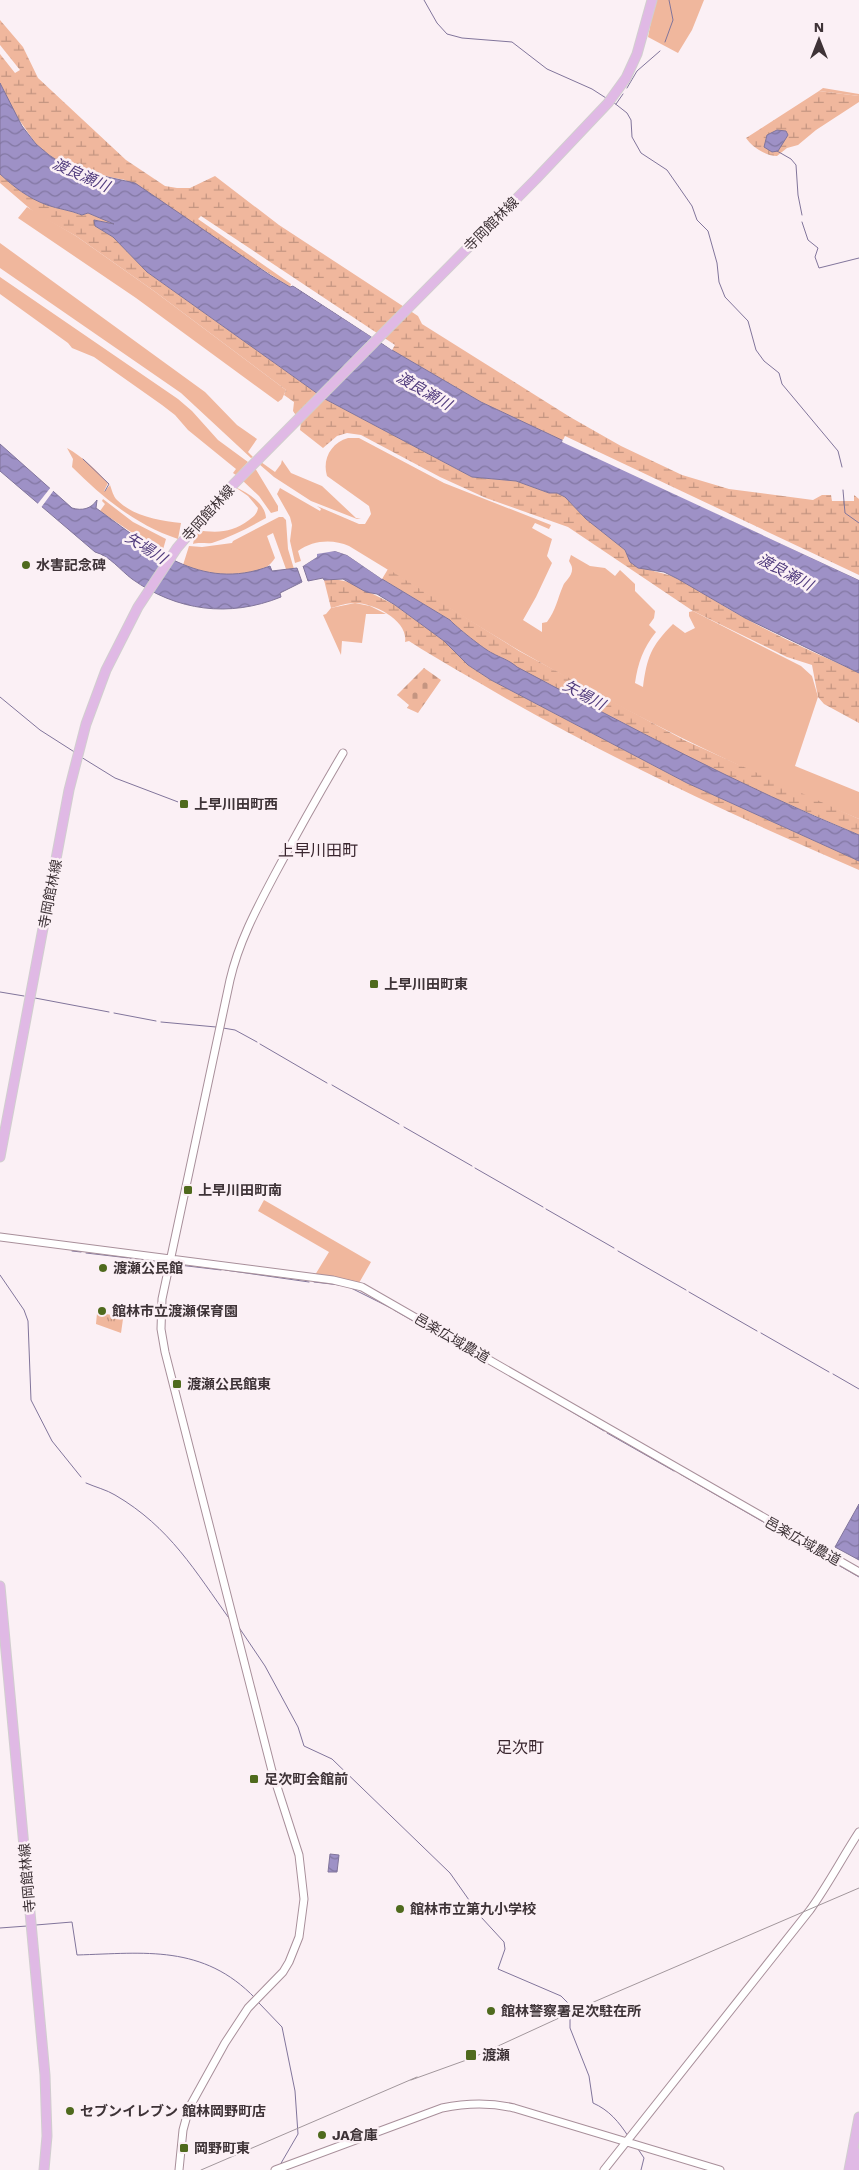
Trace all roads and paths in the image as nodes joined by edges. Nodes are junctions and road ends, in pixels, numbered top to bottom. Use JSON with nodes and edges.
{"nodes":[{"id":1,"x":652,"y":0,"type":"edge"},
{"id":2,"x":343,"y":753,"type":"dead end"},
{"id":3,"x":0,"y":1156,"type":"edge"},
{"id":4,"x":0,"y":1237,"type":"edge"},
{"id":5,"x":170,"y":1259,"type":"junction"},
{"id":6,"x":859,"y":1572,"type":"edge"},
{"id":7,"x":0,"y":1586,"type":"edge"},
{"id":8,"x":859,"y":1832,"type":"edge"},
{"id":9,"x":859,"y":2117,"type":"edge"},
{"id":10,"x":626,"y":2141,"type":"junction"},
{"id":11,"x":859,"y":2153,"type":"edge"},
{"id":12,"x":44,"y":2170,"type":"edge"},
{"id":13,"x":179,"y":2170,"type":"edge"},
{"id":14,"x":275,"y":2170,"type":"edge"},
{"id":15,"x":604,"y":2170,"type":"edge"},
{"id":16,"x":720,"y":2170,"type":"edge"},
{"id":17,"x":849,"y":2170,"type":"edge"},
{"id":18,"x":856,"y":2170,"type":"edge"}],
"edges":[{"from":1,"to":3,"type":"main road","name":"寺岡館林線"},
{"from":2,"to":5,"type":"street"},
{"from":4,"to":5,"type":"street","name":"邑楽広域農道"},
{"from":5,"to":6,"type":"street","name":"邑楽広域農道"},
{"from":5,"to":13,"type":"street"},
{"from":7,"to":12,"type":"main road","name":"寺岡館林線"},
{"from":8,"to":10,"type":"street"},
{"from":9,"to":17,"type":"main road"},
{"from":10,"to":14,"type":"street"},
{"from":10,"to":15,"type":"street"},
{"from":10,"to":16,"type":"street"},
{"from":11,"to":18,"type":"main road"}]}
